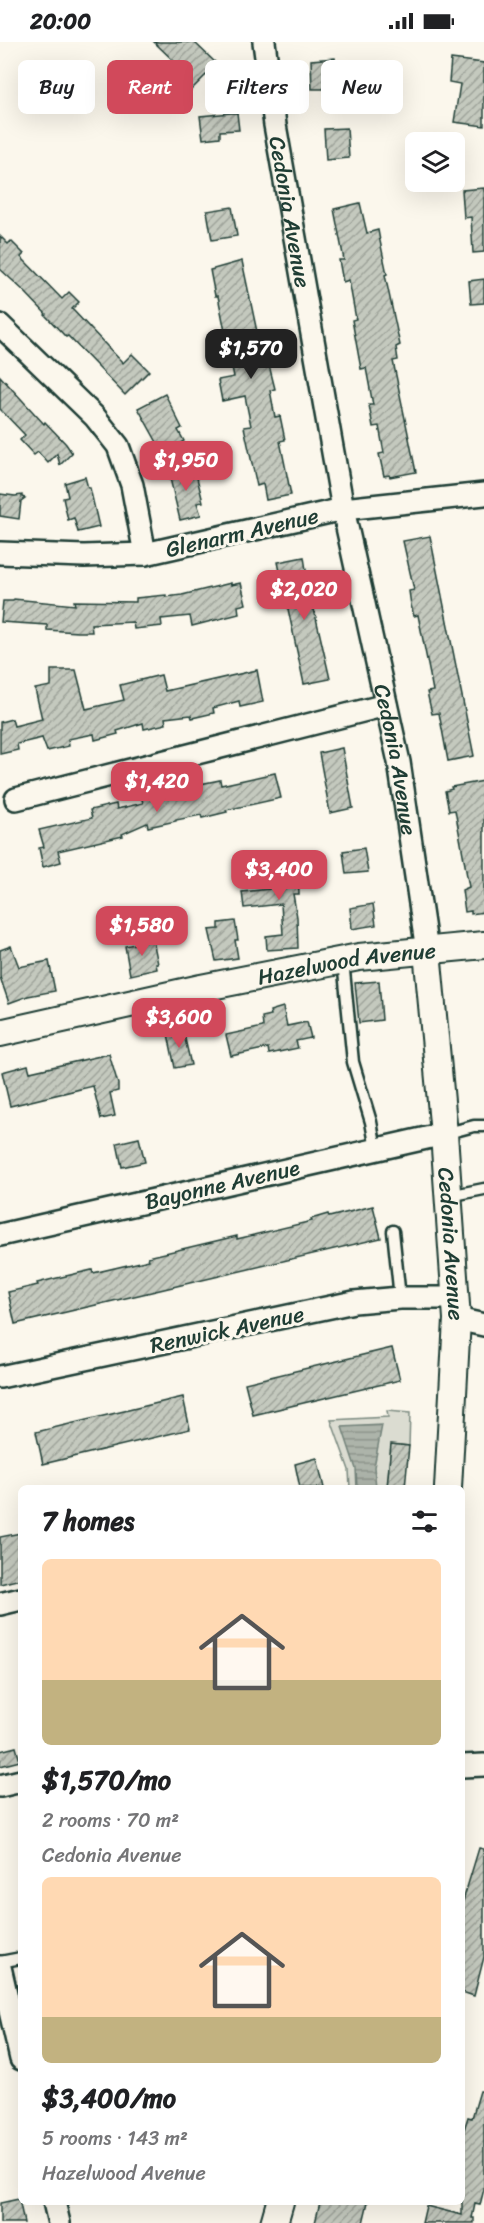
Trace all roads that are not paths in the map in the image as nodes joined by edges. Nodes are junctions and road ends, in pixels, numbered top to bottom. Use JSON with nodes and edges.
{"nodes":[{"id":1,"x":264,"y":42,"type":"edge"},
{"id":2,"x":0,"y":325,"type":"edge"},
{"id":3,"x":484,"y":494,"type":"edge"},
{"id":4,"x":342,"y":509,"type":"junction"},
{"id":5,"x":0,"y":553,"type":"edge"},
{"id":6,"x":145,"y":554,"type":"junction"},
{"id":7,"x":386,"y":705,"type":"junction"},
{"id":8,"x":16,"y":799,"type":"dead end"},
{"id":9,"x":484,"y":945,"type":"edge"},
{"id":10,"x":427,"y":951,"type":"junction"},
{"id":11,"x":342,"y":960,"type":"junction"},
{"id":12,"x":0,"y":1033,"type":"edge"},
{"id":13,"x":484,"y":1126,"type":"edge"},
{"id":14,"x":444,"y":1134,"type":"junction"},
{"id":15,"x":376,"y":1149,"type":"junction"},
{"id":16,"x":484,"y":1189,"type":"edge"},
{"id":17,"x":449,"y":1196,"type":"junction"},
{"id":18,"x":393,"y":1231,"type":"dead end"},
{"id":19,"x":0,"y":1235,"type":"edge"},
{"id":20,"x":400,"y":1298,"type":"junction"},
{"id":21,"x":456,"y":1309,"type":"junction"},
{"id":22,"x":484,"y":1325,"type":"edge"},
{"id":23,"x":0,"y":1377,"type":"edge"},
{"id":24,"x":448,"y":1485,"type":"edge"},
{"id":25,"x":18,"y":1600,"type":"edge"},
{"id":26,"x":0,"y":1604,"type":"edge"},
{"id":27,"x":484,"y":1765,"type":"edge"},
{"id":28,"x":465,"y":1766,"type":"edge"},
{"id":29,"x":18,"y":1782,"type":"edge"},
{"id":30,"x":0,"y":1786,"type":"edge"},
{"id":31,"x":18,"y":1959,"type":"edge"},
{"id":32,"x":0,"y":1965,"type":"edge"},
{"id":33,"x":18,"y":2046,"type":"edge"},
{"id":34,"x":55,"y":2205,"type":"edge"},
{"id":35,"x":279,"y":2205,"type":"edge"},
{"id":36,"x":59,"y":2223,"type":"edge"},
{"id":37,"x":274,"y":2223,"type":"edge"}],
"edges":[{"from":1,"to":4,"type":"street","name":"Cedonia Avenue"},
{"from":2,"to":6,"type":"street"},
{"from":3,"to":4,"type":"street","name":"Glenarm Avenue"},
{"from":4,"to":6,"type":"street","name":"Glenarm Avenue"},
{"from":4,"to":7,"type":"street","name":"Cedonia Avenue"},
{"from":5,"to":6,"type":"street","name":"Glenarm Avenue"},
{"from":7,"to":8,"type":"street"},
{"from":7,"to":10,"type":"street","name":"Cedonia Avenue"},
{"from":9,"to":10,"type":"street","name":"Hazelwood Avenue"},
{"from":10,"to":11,"type":"street","name":"Hazelwood Avenue"},
{"from":10,"to":14,"type":"street","name":"Cedonia Avenue"},
{"from":11,"to":12,"type":"street","name":"Hazelwood Avenue"},
{"from":11,"to":15,"type":"lane"},
{"from":13,"to":14,"type":"lane"},
{"from":14,"to":15,"type":"street","name":"Bayonne Avenue"},
{"from":14,"to":17,"type":"street","name":"Cedonia Avenue"},
{"from":15,"to":19,"type":"street","name":"Bayonne Avenue"},
{"from":16,"to":17,"type":"lane"},
{"from":17,"to":21,"type":"street","name":"Cedonia Avenue"},
{"from":18,"to":20,"type":"lane"},
{"from":20,"to":21,"type":"street","name":"Renwick Avenue"},
{"from":20,"to":23,"type":"street","name":"Renwick Avenue"},
{"from":21,"to":22,"type":"street","name":"Renwick Avenue"},
{"from":21,"to":24,"type":"street","name":"Cedonia Avenue"},
{"from":25,"to":26,"type":"street"},
{"from":27,"to":28,"type":"street"},
{"from":29,"to":30,"type":"street"},
{"from":31,"to":32,"type":"lane"},
{"from":32,"to":33,"type":"street"},
{"from":34,"to":36,"type":"street"},
{"from":35,"to":37,"type":"street"}]}
